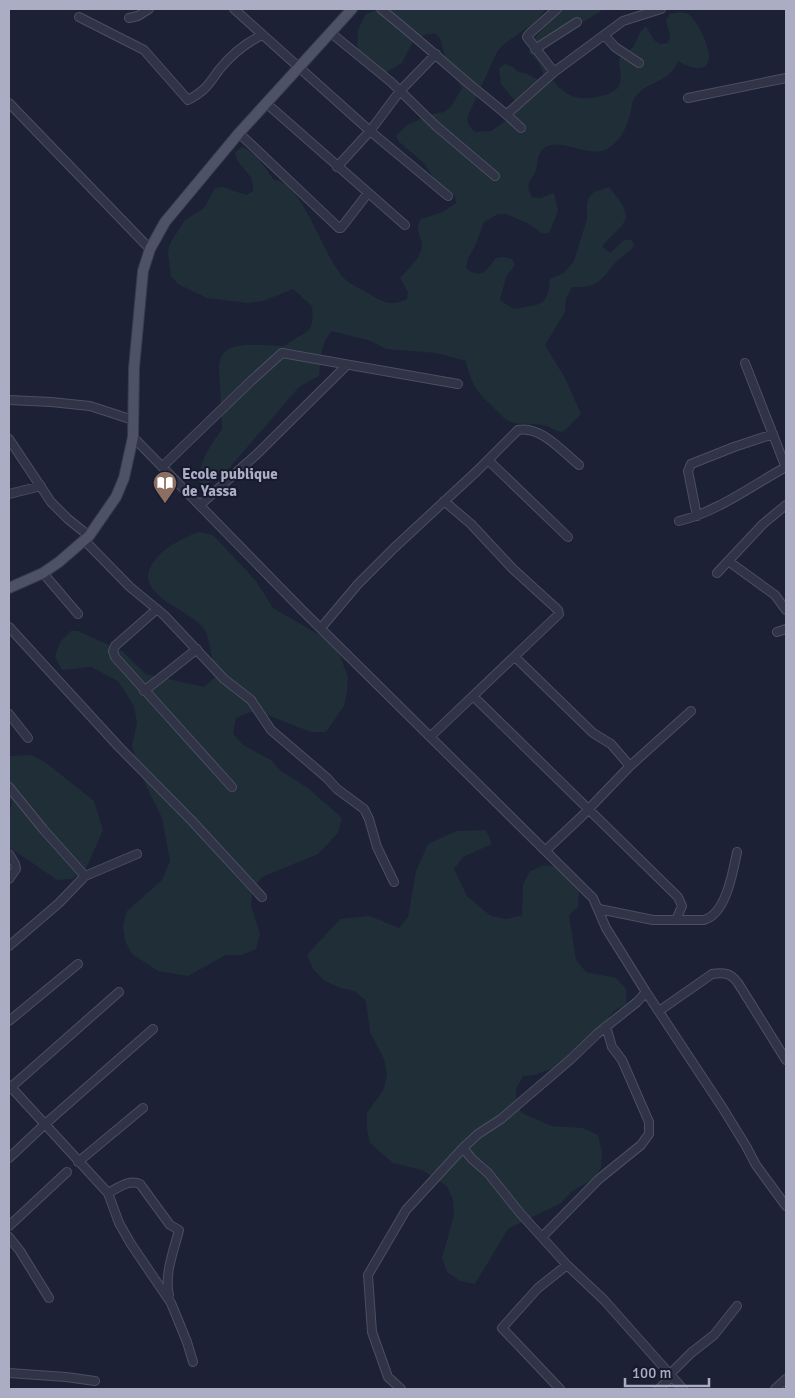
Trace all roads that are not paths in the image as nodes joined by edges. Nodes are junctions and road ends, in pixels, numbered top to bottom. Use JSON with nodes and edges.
{"nodes":[{"id":1,"x":149,"y":9,"type":"edge"},
{"id":2,"x":234,"y":9,"type":"edge"},
{"id":3,"x":352,"y":9,"type":"edge"},
{"id":4,"x":381,"y":9,"type":"edge"},
{"id":5,"x":557,"y":9,"type":"edge"},
{"id":6,"x":660,"y":9,"type":"edge"},
{"id":7,"x":78,"y":17,"type":"dead end"},
{"id":8,"x":129,"y":18,"type":"dead end"},
{"id":9,"x":577,"y":22,"type":"dead end"},
{"id":10,"x":331,"y":33,"type":"junction"},
{"id":11,"x":262,"y":35,"type":"junction"},
{"id":12,"x":605,"y":36,"type":"junction"},
{"id":13,"x":535,"y":49,"type":"junction"},
{"id":14,"x":436,"y":54,"type":"junction"},
{"id":15,"x":639,"y":63,"type":"dead end"},
{"id":16,"x":298,"y":67,"type":"junction"},
{"id":17,"x":554,"y":72,"type":"junction"},
{"id":18,"x":786,"y":78,"type":"edge"},
{"id":19,"x":400,"y":91,"type":"junction"},
{"id":20,"x":688,"y":98,"type":"dead end"},
{"id":21,"x":9,"y":103,"type":"edge"},
{"id":22,"x":266,"y":103,"type":"junction"},
{"id":23,"x":507,"y":114,"type":"junction"},
{"id":24,"x":521,"y":128,"type":"dead end"},
{"id":25,"x":370,"y":131,"type":"junction"},
{"id":26,"x":240,"y":133,"type":"junction"},
{"id":27,"x":337,"y":167,"type":"junction"},
{"id":28,"x":495,"y":176,"type":"dead end"},
{"id":29,"x":368,"y":194,"type":"junction"},
{"id":30,"x":448,"y":196,"type":"dead end"},
{"id":31,"x":405,"y":226,"type":"dead end"},
{"id":32,"x":150,"y":249,"type":"junction"},
{"id":33,"x":745,"y":363,"type":"dead end"},
{"id":34,"x":347,"y":365,"type":"junction"},
{"id":35,"x":458,"y":384,"type":"dead end"},
{"id":36,"x":9,"y":400,"type":"edge"},
{"id":37,"x":133,"y":420,"type":"junction"},
{"id":38,"x":773,"y":434,"type":"junction"},
{"id":39,"x":133,"y":437,"type":"junction"},
{"id":40,"x":9,"y":439,"type":"edge"},
{"id":41,"x":488,"y":460,"type":"junction"},
{"id":42,"x":579,"y":465,"type":"dead end"},
{"id":43,"x":162,"y":467,"type":"junction"},
{"id":44,"x":786,"y":467,"type":"edge"},
{"id":45,"x":41,"y":486,"type":"junction"},
{"id":46,"x":9,"y":494,"type":"edge"},
{"id":47,"x":444,"y":501,"type":"junction"},
{"id":48,"x":200,"y":505,"type":"junction"},
{"id":49,"x":786,"y":505,"type":"edge"},
{"id":50,"x":697,"y":516,"type":"junction"},
{"id":51,"x":678,"y":521,"type":"dead end"},
{"id":52,"x":568,"y":537,"type":"dead end"},
{"id":53,"x":86,"y":538,"type":"junction"},
{"id":54,"x":728,"y":561,"type":"junction"},
{"id":55,"x":718,"y":572,"type":"dead end"},
{"id":56,"x":43,"y":573,"type":"junction"},
{"id":57,"x":9,"y":588,"type":"edge"},
{"id":58,"x":157,"y":609,"type":"junction"},
{"id":59,"x":786,"y":610,"type":"edge"},
{"id":60,"x":78,"y":614,"type":"dead end"},
{"id":61,"x":9,"y":628,"type":"edge"},
{"id":62,"x":321,"y":628,"type":"junction"},
{"id":63,"x":786,"y":628,"type":"edge"},
{"id":64,"x":778,"y":632,"type":"dead end"},
{"id":65,"x":197,"y":649,"type":"junction"},
{"id":66,"x":515,"y":657,"type":"junction"},
{"id":67,"x":144,"y":691,"type":"junction"},
{"id":68,"x":473,"y":696,"type":"junction"},
{"id":69,"x":691,"y":711,"type":"dead end"},
{"id":70,"x":9,"y":714,"type":"edge"},
{"id":71,"x":431,"y":736,"type":"junction"},
{"id":72,"x":28,"y":738,"type":"dead end"},
{"id":73,"x":630,"y":766,"type":"junction"},
{"id":74,"x":9,"y":787,"type":"edge"},
{"id":75,"x":232,"y":787,"type":"dead end"},
{"id":76,"x":588,"y":809,"type":"junction"},
{"id":77,"x":546,"y":850,"type":"junction"},
{"id":78,"x":737,"y":852,"type":"dead end"},
{"id":79,"x":9,"y":854,"type":"edge"},
{"id":80,"x":137,"y":854,"type":"dead end"},
{"id":81,"x":85,"y":876,"type":"junction"},
{"id":82,"x":9,"y":879,"type":"edge"},
{"id":83,"x":394,"y":882,"type":"dead end"},
{"id":84,"x":262,"y":897,"type":"dead end"},
{"id":85,"x":599,"y":909,"type":"junction"},
{"id":86,"x":676,"y":920,"type":"junction"},
{"id":87,"x":9,"y":946,"type":"edge"},
{"id":88,"x":78,"y":964,"type":"dead end"},
{"id":89,"x":119,"y":992,"type":"dead end"},
{"id":90,"x":646,"y":992,"type":"junction"},
{"id":91,"x":659,"y":1011,"type":"junction"},
{"id":92,"x":9,"y":1021,"type":"edge"},
{"id":93,"x":606,"y":1026,"type":"junction"},
{"id":94,"x":153,"y":1029,"type":"dead end"},
{"id":95,"x":786,"y":1060,"type":"edge"},
{"id":96,"x":9,"y":1087,"type":"edge"},
{"id":97,"x":143,"y":1108,"type":"dead end"},
{"id":98,"x":44,"y":1125,"type":"junction"},
{"id":99,"x":463,"y":1148,"type":"junction"},
{"id":100,"x":9,"y":1158,"type":"edge"},
{"id":101,"x":78,"y":1162,"type":"junction"},
{"id":102,"x":67,"y":1172,"type":"dead end"},
{"id":103,"x":108,"y":1193,"type":"junction"},
{"id":104,"x":786,"y":1206,"type":"edge"},
{"id":105,"x":9,"y":1226,"type":"edge"},
{"id":106,"x":9,"y":1237,"type":"edge"},
{"id":107,"x":542,"y":1237,"type":"junction"},
{"id":108,"x":567,"y":1265,"type":"junction"},
{"id":109,"x":50,"y":1298,"type":"dead end"},
{"id":110,"x":171,"y":1303,"type":"junction"},
{"id":111,"x":737,"y":1306,"type":"dead end"},
{"id":112,"x":193,"y":1362,"type":"dead end"},
{"id":113,"x":9,"y":1373,"type":"edge"},
{"id":114,"x":670,"y":1376,"type":"junction"},
{"id":115,"x":786,"y":1380,"type":"edge"},
{"id":116,"x":95,"y":1381,"type":"dead end"},
{"id":117,"x":401,"y":1389,"type":"edge"},
{"id":118,"x":560,"y":1389,"type":"edge"},
{"id":119,"x":659,"y":1389,"type":"edge"},
{"id":120,"x":683,"y":1389,"type":"edge"},
{"id":121,"x":775,"y":1389,"type":"edge"}],
"edges":[{"from":1,"to":8,"type":"street"},
{"from":2,"to":11,"type":"street"},
{"from":3,"to":10,"type":"main road"},
{"from":4,"to":14,"type":"street"},
{"from":5,"to":13,"type":"street"},
{"from":6,"to":12,"type":"street"},
{"from":7,"to":11,"type":"street"},
{"from":9,"to":13,"type":"street"},
{"from":10,"to":16,"type":"main road"},
{"from":10,"to":19,"type":"street"},
{"from":11,"to":16,"type":"street"},
{"from":12,"to":15,"type":"street"},
{"from":12,"to":17,"type":"street"},
{"from":13,"to":17,"type":"street"},
{"from":14,"to":19,"type":"street"},
{"from":14,"to":23,"type":"street"},
{"from":16,"to":22,"type":"main road"},
{"from":16,"to":25,"type":"street"},
{"from":17,"to":23,"type":"street"},
{"from":18,"to":20,"type":"street"},
{"from":19,"to":25,"type":"street"},
{"from":19,"to":28,"type":"street"},
{"from":21,"to":32,"type":"street"},
{"from":22,"to":26,"type":"main road"},
{"from":22,"to":27,"type":"street"},
{"from":23,"to":24,"type":"street"},
{"from":25,"to":27,"type":"street"},
{"from":25,"to":30,"type":"street"},
{"from":26,"to":29,"type":"street"},
{"from":26,"to":32,"type":"main road"},
{"from":27,"to":29,"type":"street"},
{"from":29,"to":31,"type":"street"},
{"from":32,"to":37,"type":"main road"},
{"from":33,"to":38,"type":"street"},
{"from":34,"to":35,"type":"street"},
{"from":34,"to":43,"type":"street"},
{"from":34,"to":48,"type":"street"},
{"from":36,"to":37,"type":"street"},
{"from":37,"to":39,"type":"main road"},
{"from":38,"to":44,"type":"street"},
{"from":38,"to":50,"type":"street"},
{"from":39,"to":43,"type":"street"},
{"from":39,"to":53,"type":"main road"},
{"from":40,"to":45,"type":"street"},
{"from":41,"to":42,"type":"street"},
{"from":41,"to":47,"type":"street"},
{"from":41,"to":52,"type":"street"},
{"from":43,"to":48,"type":"street"},
{"from":44,"to":50,"type":"street"},
{"from":45,"to":46,"type":"street"},
{"from":45,"to":53,"type":"street"},
{"from":47,"to":62,"type":"street"},
{"from":47,"to":66,"type":"street"},
{"from":48,"to":62,"type":"street"},
{"from":49,"to":54,"type":"street"},
{"from":50,"to":51,"type":"street"},
{"from":53,"to":56,"type":"main road"},
{"from":53,"to":58,"type":"street"},
{"from":54,"to":55,"type":"street"},
{"from":54,"to":59,"type":"street"},
{"from":56,"to":57,"type":"main road"},
{"from":56,"to":60,"type":"street"},
{"from":58,"to":65,"type":"street"},
{"from":58,"to":67,"type":"street"},
{"from":61,"to":84,"type":"street"},
{"from":62,"to":71,"type":"street"},
{"from":63,"to":64,"type":"street"},
{"from":65,"to":67,"type":"street"},
{"from":65,"to":83,"type":"street"},
{"from":66,"to":68,"type":"street"},
{"from":66,"to":73,"type":"street"},
{"from":67,"to":75,"type":"street"},
{"from":68,"to":71,"type":"street"},
{"from":68,"to":76,"type":"street"},
{"from":69,"to":73,"type":"street"},
{"from":70,"to":72,"type":"street"},
{"from":71,"to":77,"type":"street"},
{"from":73,"to":76,"type":"street"},
{"from":74,"to":81,"type":"street"},
{"from":76,"to":77,"type":"street"},
{"from":76,"to":86,"type":"street"},
{"from":77,"to":85,"type":"street"},
{"from":78,"to":86,"type":"street"},
{"from":79,"to":82,"type":"street"},
{"from":80,"to":81,"type":"street"},
{"from":81,"to":87,"type":"street"},
{"from":85,"to":86,"type":"street"},
{"from":85,"to":90,"type":"street"},
{"from":88,"to":92,"type":"street"},
{"from":89,"to":96,"type":"street"},
{"from":90,"to":91,"type":"street"},
{"from":90,"to":93,"type":"street"},
{"from":91,"to":95,"type":"street"},
{"from":91,"to":104,"type":"street"},
{"from":93,"to":99,"type":"street"},
{"from":93,"to":107,"type":"street"},
{"from":94,"to":98,"type":"street"},
{"from":96,"to":98,"type":"street"},
{"from":97,"to":101,"type":"street"},
{"from":98,"to":100,"type":"street"},
{"from":98,"to":101,"type":"street"},
{"from":99,"to":107,"type":"street"},
{"from":99,"to":117,"type":"street"},
{"from":101,"to":103,"type":"street"},
{"from":102,"to":105,"type":"street"},
{"from":103,"to":110,"type":"street"},
{"from":103,"to":110,"type":"street"},
{"from":106,"to":109,"type":"street"},
{"from":107,"to":108,"type":"street"},
{"from":108,"to":114,"type":"street"},
{"from":108,"to":118,"type":"street"},
{"from":110,"to":112,"type":"street"},
{"from":111,"to":114,"type":"street"},
{"from":113,"to":116,"type":"street"},
{"from":114,"to":119,"type":"street"},
{"from":114,"to":120,"type":"street"},
{"from":115,"to":121,"type":"street"}]}
